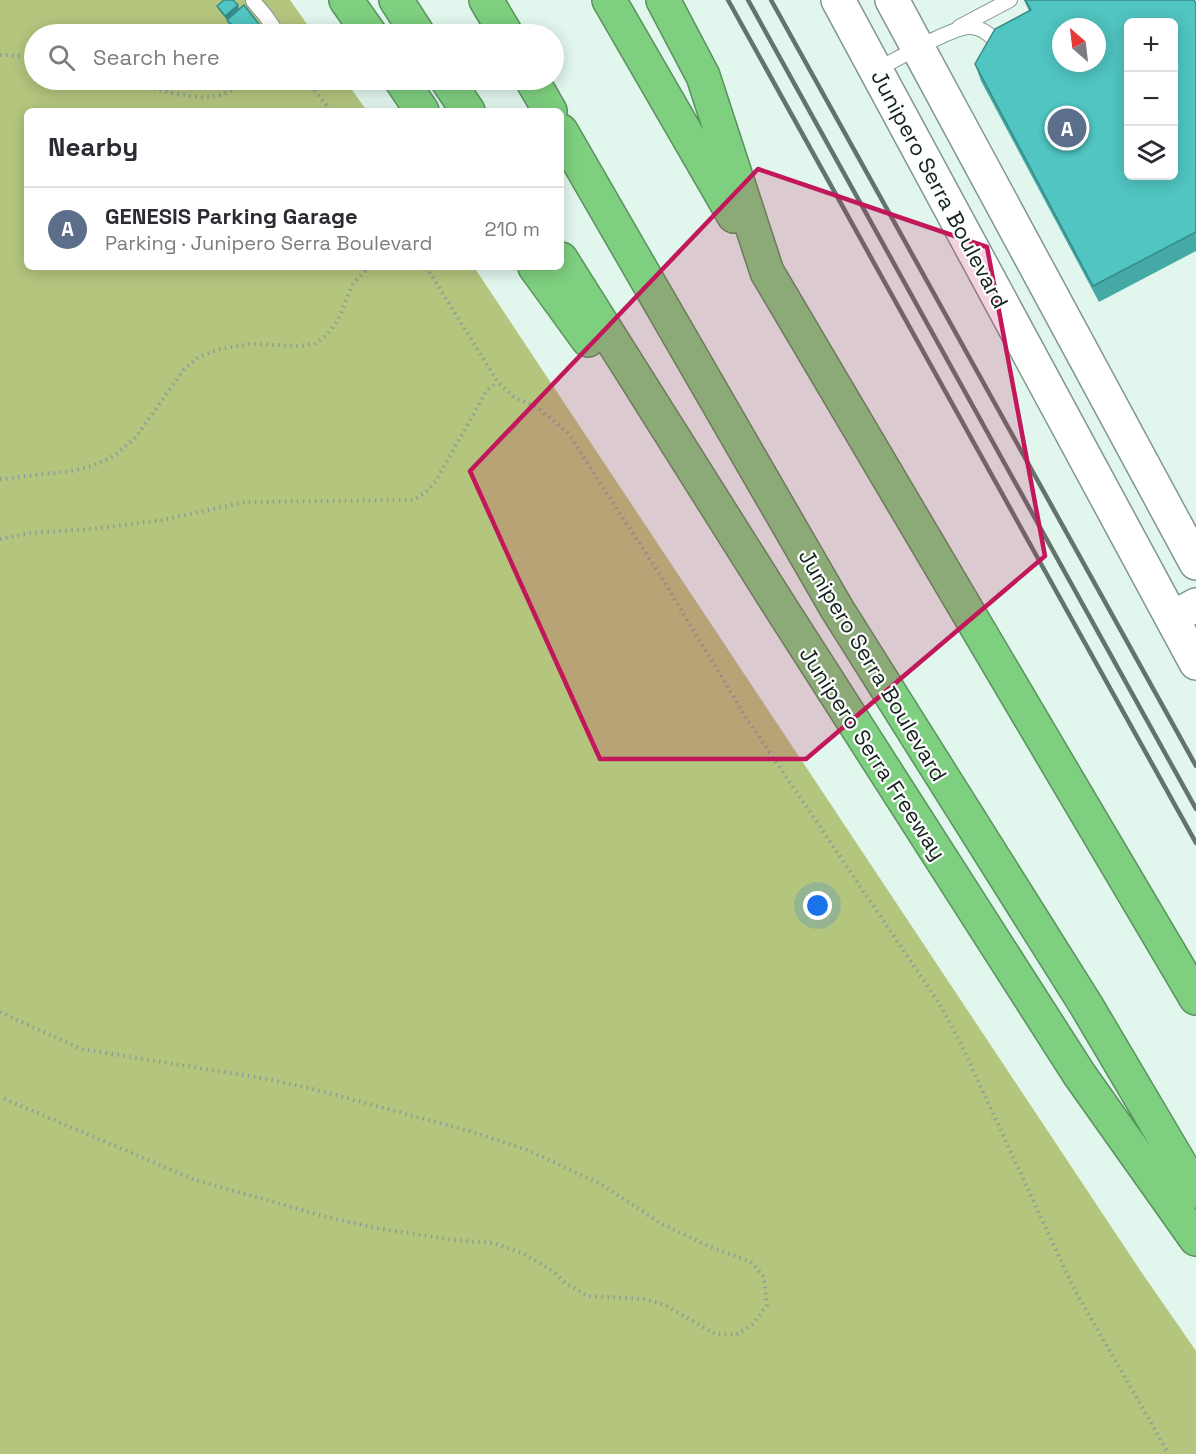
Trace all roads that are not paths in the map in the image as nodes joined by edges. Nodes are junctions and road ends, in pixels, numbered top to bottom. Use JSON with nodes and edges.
{"nodes":[{"id":1,"x":346,"y":0,"type":"edge"},
{"id":2,"x":396,"y":0,"type":"edge"},
{"id":3,"x":486,"y":0,"type":"edge"},
{"id":4,"x":609,"y":0,"type":"edge"},
{"id":5,"x":663,"y":0,"type":"edge"},
{"id":6,"x":838,"y":0,"type":"edge"},
{"id":7,"x":892,"y":0,"type":"edge"},
{"id":8,"x":1010,"y":0,"type":"edge"},
{"id":9,"x":253,"y":1,"type":"edge"},
{"id":10,"x":272,"y":24,"type":"edge"},
{"id":11,"x":363,"y":24,"type":"edge"},
{"id":12,"x":412,"y":24,"type":"edge"},
{"id":13,"x":500,"y":24,"type":"edge"},
{"id":14,"x":950,"y":33,"type":"junction"},
{"id":15,"x":1000,"y":45,"type":"edge"},
{"id":16,"x":918,"y":48,"type":"junction"},
{"id":17,"x":876,"y":70,"type":"junction"},
{"id":18,"x":408,"y":90,"type":"edge"},
{"id":19,"x":454,"y":90,"type":"edge"},
{"id":20,"x":538,"y":90,"type":"edge"},
{"id":21,"x":420,"y":108,"type":"edge"},
{"id":22,"x":466,"y":108,"type":"edge"},
{"id":23,"x":548,"y":108,"type":"edge"},
{"id":24,"x":564,"y":136,"type":"edge"},
{"id":25,"x":564,"y":264,"type":"edge"},
{"id":26,"x":537,"y":270,"type":"edge"},
{"id":27,"x":766,"y":272,"type":"junction"},
{"id":28,"x":1196,"y":563,"type":"edge"},
{"id":29,"x":772,"y":594,"type":"junction"},
{"id":30,"x":1184,"y":612,"type":"edge"},
{"id":31,"x":1196,"y":663,"type":"edge"},
{"id":32,"x":1196,"y":998,"type":"edge"},
{"id":33,"x":1196,"y":1191,"type":"edge"},
{"id":34,"x":1196,"y":1239,"type":"edge"}],
"edges":[{"from":1,"to":11,"type":"highway"},
{"from":2,"to":12,"type":"highway"},
{"from":3,"to":13,"type":"highway"},
{"from":4,"to":27,"type":"highway"},
{"from":5,"to":27,"type":"highway"},
{"from":6,"to":17,"type":"main road","name":"Junipero Serra Boulevard"},
{"from":7,"to":16,"type":"main road","name":"Junipero Serra Boulevard"},
{"from":8,"to":14,"type":"lane"},
{"from":9,"to":10,"type":"lane"},
{"from":14,"to":15,"type":"lane"},
{"from":14,"to":16,"type":"lane"},
{"from":16,"to":17,"type":"lane"},
{"from":16,"to":28,"type":"main road","name":"Junipero Serra Boulevard"},
{"from":17,"to":30,"type":"main road","name":"Junipero Serra Boulevard"},
{"from":18,"to":21,"type":"highway"},
{"from":19,"to":22,"type":"highway"},
{"from":20,"to":23,"type":"highway"},
{"from":24,"to":33,"type":"highway","name":"Junipero Serra Boulevard"},
{"from":25,"to":29,"type":"highway","name":"Junipero Serra Freeway"},
{"from":26,"to":29,"type":"highway"},
{"from":27,"to":32,"type":"highway"},
{"from":29,"to":34,"type":"highway","name":"Junipero Serra Freeway"},
{"from":30,"to":31,"type":"main road","name":"Junipero Serra Boulevard"}]}
